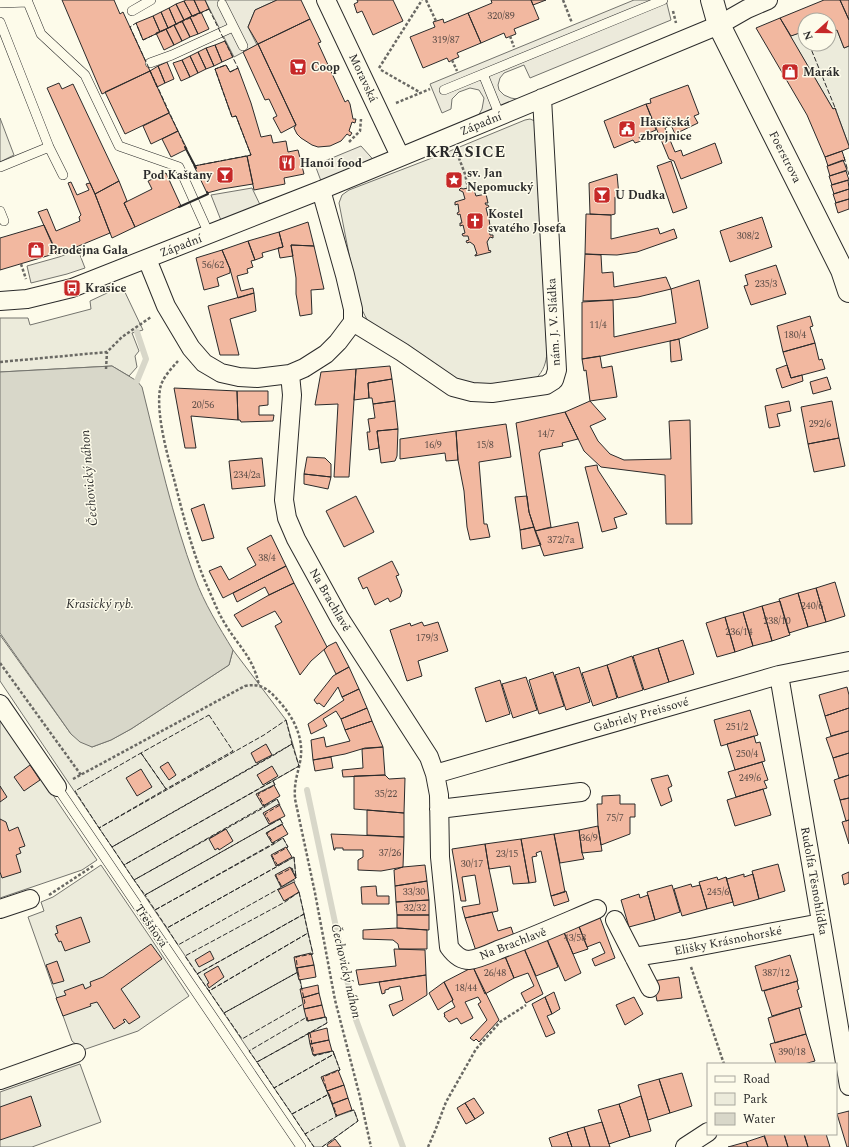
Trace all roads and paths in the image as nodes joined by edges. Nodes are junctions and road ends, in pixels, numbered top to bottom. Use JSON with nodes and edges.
{"nodes":[{"id":1,"x":151,"y":0,"type":"edge"},
{"id":2,"x":326,"y":0,"type":"edge"},
{"id":3,"x":422,"y":0,"type":"edge"},
{"id":4,"x":426,"y":0,"type":"edge"},
{"id":5,"x":563,"y":0,"type":"edge"},
{"id":6,"x":663,"y":0,"type":"edge"},
{"id":7,"x":712,"y":0,"type":"edge"},
{"id":8,"x":768,"y":0,"type":"edge"},
{"id":9,"x":28,"y":1,"type":"edge"},
{"id":10,"x":224,"y":1,"type":"edge"},
{"id":11,"x":0,"y":3,"type":"edge"},
{"id":12,"x":132,"y":10,"type":"dead end"},
{"id":13,"x":436,"y":21,"type":"dead end"},
{"id":14,"x":0,"y":22,"type":"edge"},
{"id":15,"x":573,"y":25,"type":"dead end"},
{"id":16,"x":719,"y":25,"type":"junction"},
{"id":17,"x":233,"y":27,"type":"junction"},
{"id":18,"x":510,"y":36,"type":"dead end"},
{"id":19,"x":243,"y":46,"type":"dead end"},
{"id":20,"x":515,"y":49,"type":"dead end"},
{"id":21,"x":452,"y":60,"type":"dead end"},
{"id":22,"x":150,"y":63,"type":"dead end"},
{"id":23,"x":373,"y":65,"type":"dead end"},
{"id":24,"x":379,"y":69,"type":"junction"},
{"id":25,"x":457,"y":73,"type":"dead end"},
{"id":26,"x":483,"y":74,"type":"junction"},
{"id":27,"x":444,"y":90,"type":"dead end"},
{"id":28,"x":421,"y":93,"type":"dead end"},
{"id":29,"x":542,"y":98,"type":"junction"},
{"id":30,"x":500,"y":116,"type":"junction"},
{"id":31,"x":49,"y":147,"type":"junction"},
{"id":32,"x":400,"y":156,"type":"junction"},
{"id":33,"x":0,"y":167,"type":"edge"},
{"id":34,"x":465,"y":174,"type":"dead end"},
{"id":35,"x":63,"y":175,"type":"dead end"},
{"id":36,"x":468,"y":188,"type":"dead end"},
{"id":37,"x":321,"y":190,"type":"junction"},
{"id":38,"x":0,"y":211,"type":"edge"},
{"id":39,"x":4,"y":220,"type":"dead end"},
{"id":40,"x":209,"y":234,"type":"junction"},
{"id":41,"x":146,"y":259,"type":"junction"},
{"id":42,"x":21,"y":264,"type":"dead end"},
{"id":43,"x":27,"y":284,"type":"dead end"},
{"id":44,"x":849,"y":291,"type":"edge"},
{"id":45,"x":0,"y":301,"type":"edge"},
{"id":46,"x":166,"y":306,"type":"junction"},
{"id":47,"x":353,"y":322,"type":"junction"},
{"id":48,"x":191,"y":348,"type":"junction"},
{"id":49,"x":107,"y":352,"type":"junction"},
{"id":50,"x":0,"y":362,"type":"edge"},
{"id":51,"x":106,"y":369,"type":"dead end"},
{"id":52,"x":290,"y":374,"type":"junction"},
{"id":53,"x":849,"y":661,"type":"edge"},
{"id":54,"x":0,"y":663,"type":"edge"},
{"id":55,"x":779,"y":675,"type":"junction"},
{"id":56,"x":259,"y":685,"type":"junction"},
{"id":57,"x":0,"y":704,"type":"edge"},
{"id":58,"x":435,"y":774,"type":"junction"},
{"id":59,"x":81,"y":775,"type":"junction"},
{"id":60,"x":57,"y":787,"type":"junction"},
{"id":61,"x":581,"y":792,"type":"dead end"},
{"id":62,"x":439,"y":809,"type":"junction"},
{"id":63,"x":105,"y":858,"type":"junction"},
{"id":64,"x":30,"y":899,"type":"joint"},
{"id":65,"x":0,"y":909,"type":"edge"},
{"id":66,"x":597,"y":909,"type":"dead end"},
{"id":67,"x":615,"y":920,"type":"dead end"},
{"id":68,"x":821,"y":923,"type":"junction"},
{"id":69,"x":685,"y":949,"type":"junction"},
{"id":70,"x":634,"y":958,"type":"junction"},
{"id":71,"x":650,"y":988,"type":"dead end"},
{"id":72,"x":526,"y":1005,"type":"dead end"},
{"id":73,"x":76,"y":1053,"type":"dead end"},
{"id":74,"x":724,"y":1063,"type":"edge"},
{"id":75,"x":0,"y":1080,"type":"edge"},
{"id":76,"x":849,"y":1086,"type":"edge"},
{"id":77,"x":837,"y":1089,"type":"edge"},
{"id":78,"x":707,"y":1133,"type":"edge"},
{"id":79,"x":301,"y":1147,"type":"edge"},
{"id":80,"x":371,"y":1147,"type":"edge"},
{"id":81,"x":428,"y":1147,"type":"edge"},
{"id":82,"x":685,"y":1147,"type":"edge"}],
"edges":[{"from":1,"to":12,"type":"lane"},
{"from":2,"to":32,"type":"street","name":"Moravská"},
{"from":3,"to":24,"type":"path"},
{"from":4,"to":13,"type":"path"},
{"from":5,"to":15,"type":"path"},
{"from":6,"to":26,"type":"lane"},
{"from":7,"to":16,"type":"street","name":"Foerstrova"},
{"from":8,"to":16,"type":"street","name":"Západní"},
{"from":9,"to":11,"type":"lane"},
{"from":9,"to":40,"type":"lane"},
{"from":10,"to":17,"type":"lane"},
{"from":14,"to":31,"type":"lane"},
{"from":16,"to":29,"type":"street","name":"Západní"},
{"from":16,"to":44,"type":"street","name":"Foerstrova"},
{"from":17,"to":19,"type":"lane"},
{"from":17,"to":22,"type":"lane"},
{"from":18,"to":20,"type":"path"},
{"from":21,"to":25,"type":"path"},
{"from":23,"to":24,"type":"path"},
{"from":24,"to":28,"type":"path"},
{"from":26,"to":27,"type":"lane"},
{"from":26,"to":30,"type":"lane"},
{"from":29,"to":30,"type":"street","name":"Západní"},
{"from":29,"to":47,"type":"street","name":"nám. J. V. Sládka"},
{"from":30,"to":32,"type":"street","name":"Západní"},
{"from":31,"to":33,"type":"lane"},
{"from":31,"to":35,"type":"lane"},
{"from":32,"to":37,"type":"street","name":"Západní"},
{"from":34,"to":36,"type":"path"},
{"from":37,"to":40,"type":"street","name":"Západní"},
{"from":37,"to":47,"type":"street"},
{"from":38,"to":39,"type":"lane"},
{"from":40,"to":41,"type":"street","name":"Západní"},
{"from":41,"to":45,"type":"street","name":"Západní"},
{"from":41,"to":46,"type":"street","name":"Západní"},
{"from":42,"to":43,"type":"path"},
{"from":46,"to":48,"type":"street","name":"Západní"},
{"from":46,"to":49,"type":"path"},
{"from":47,"to":52,"type":"street","name":"Západní"},
{"from":48,"to":52,"type":"street","name":"Západní"},
{"from":48,"to":56,"type":"path"},
{"from":49,"to":50,"type":"path"},
{"from":49,"to":51,"type":"path"},
{"from":52,"to":58,"type":"street","name":"Na Brachlavě"},
{"from":53,"to":55,"type":"street","name":"Gabriely Preissové"},
{"from":54,"to":59,"type":"path"},
{"from":55,"to":58,"type":"street","name":"Gabriely Preissové"},
{"from":55,"to":68,"type":"street","name":"Rudolfa Těsnohlídka"},
{"from":56,"to":59,"type":"path"},
{"from":56,"to":80,"type":"path"},
{"from":57,"to":60,"type":"street","name":"Třešňová"},
{"from":58,"to":62,"type":"street","name":"Na Brachlavě"},
{"from":59,"to":60,"type":"path"},
{"from":60,"to":63,"type":"lane","name":"Třešňová"},
{"from":61,"to":62,"type":"street"},
{"from":62,"to":66,"type":"street","name":"Na Brachlavě"},
{"from":63,"to":64,"type":"path"},
{"from":63,"to":79,"type":"lane","name":"Třešňová"},
{"from":64,"to":65,"type":"street"},
{"from":67,"to":70,"type":"street"},
{"from":68,"to":69,"type":"street","name":"Elišky Krásnohorské"},
{"from":68,"to":76,"type":"street","name":"Rudolfa Těsnohlídka"},
{"from":69,"to":70,"type":"street","name":"Elišky Krásnohorské"},
{"from":69,"to":74,"type":"path"},
{"from":70,"to":71,"type":"street"},
{"from":72,"to":81,"type":"path"},
{"from":73,"to":75,"type":"street"},
{"from":76,"to":77,"type":"street"},
{"from":78,"to":82,"type":"street"}]}
